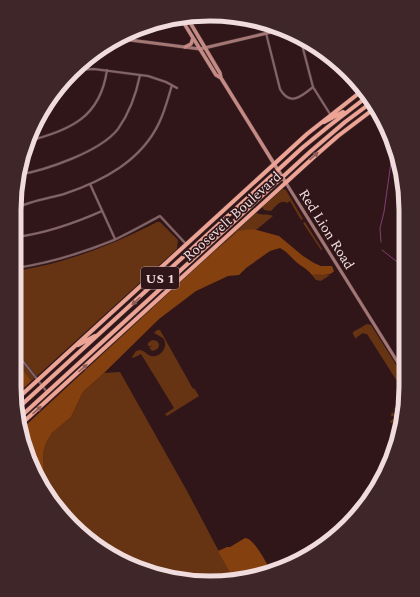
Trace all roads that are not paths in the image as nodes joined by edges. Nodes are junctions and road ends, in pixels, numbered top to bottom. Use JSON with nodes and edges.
{"nodes":[{"id":1,"x":191,"y":22,"type":"edge"},
{"id":2,"x":184,"y":23,"type":"edge"},
{"id":3,"x":273,"y":32,"type":"edge"},
{"id":4,"x":266,"y":33,"type":"junction"},
{"id":5,"x":193,"y":37,"type":"junction"},
{"id":6,"x":127,"y":40,"type":"edge"},
{"id":7,"x":302,"y":45,"type":"edge"},
{"id":8,"x":185,"y":47,"type":"junction"},
{"id":9,"x":200,"y":48,"type":"junction"},
{"id":10,"x":206,"y":48,"type":"junction"},
{"id":11,"x":85,"y":68,"type":"edge"},
{"id":12,"x":107,"y":70,"type":"junction"},
{"id":13,"x":140,"y":75,"type":"junction"},
{"id":14,"x":221,"y":78,"type":"junction"},
{"id":15,"x":172,"y":85,"type":"junction"},
{"id":16,"x":313,"y":86,"type":"junction"},
{"id":17,"x":177,"y":88,"type":"dead end"},
{"id":18,"x":359,"y":93,"type":"edge"},
{"id":19,"x":363,"y":99,"type":"edge"},
{"id":20,"x":367,"y":106,"type":"edge"},
{"id":21,"x":352,"y":107,"type":"junction"},
{"id":22,"x":371,"y":111,"type":"edge"},
{"id":23,"x":330,"y":114,"type":"junction"},
{"id":24,"x":357,"y":114,"type":"junction"},
{"id":25,"x":317,"y":126,"type":"junction"},
{"id":26,"x":338,"y":136,"type":"junction"},
{"id":27,"x":35,"y":139,"type":"edge"},
{"id":28,"x":274,"y":164,"type":"junction"},
{"id":29,"x":278,"y":170,"type":"junction"},
{"id":30,"x":25,"y":173,"type":"edge"},
{"id":31,"x":282,"y":177,"type":"junction"},
{"id":32,"x":286,"y":183,"type":"junction"},
{"id":33,"x":90,"y":184,"type":"junction"},
{"id":34,"x":21,"y":207,"type":"edge"},
{"id":35,"x":102,"y":211,"type":"junction"},
{"id":36,"x":231,"y":232,"type":"junction"},
{"id":37,"x":21,"y":235,"type":"edge"},
{"id":38,"x":115,"y":239,"type":"junction"},
{"id":39,"x":186,"y":244,"type":"junction"},
{"id":40,"x":206,"y":247,"type":"junction"},
{"id":41,"x":21,"y":267,"type":"edge"},
{"id":42,"x":146,"y":302,"type":"junction"},
{"id":43,"x":131,"y":324,"type":"junction"},
{"id":44,"x":102,"y":331,"type":"junction"},
{"id":45,"x":71,"y":349,"type":"junction"},
{"id":46,"x":21,"y":359,"type":"edge"},
{"id":47,"x":399,"y":362,"type":"edge"},
{"id":48,"x":38,"y":380,"type":"junction"},
{"id":49,"x":42,"y":386,"type":"junction"},
{"id":50,"x":47,"y":392,"type":"junction"},
{"id":51,"x":21,"y":395,"type":"edge"},
{"id":52,"x":22,"y":405,"type":"edge"},
{"id":53,"x":23,"y":414,"type":"edge"},
{"id":54,"x":24,"y":421,"type":"edge"}],
"edges":[{"from":1,"to":10,"type":"main road","name":"Red Lion Road"},
{"from":2,"to":5,"type":"main road","name":"Red Lion Road"},
{"from":3,"to":4,"type":"street"},
{"from":4,"to":10,"type":"street"},
{"from":4,"to":16,"type":"street"},
{"from":5,"to":8,"type":"main road"},
{"from":5,"to":9,"type":"main road","name":"Red Lion Road"},
{"from":6,"to":8,"type":"street"},
{"from":7,"to":16,"type":"street"},
{"from":8,"to":9,"type":"street"},
{"from":9,"to":10,"type":"street"},
{"from":9,"to":14,"type":"main road","name":"Red Lion Road"},
{"from":10,"to":14,"type":"main road","name":"Red Lion Road"},
{"from":11,"to":12,"type":"street"},
{"from":12,"to":13,"type":"street"},
{"from":12,"to":27,"type":"street"},
{"from":13,"to":15,"type":"street"},
{"from":13,"to":30,"type":"street"},
{"from":14,"to":28,"type":"main road","name":"Red Lion Road"},
{"from":15,"to":17,"type":"street"},
{"from":15,"to":33,"type":"street"},
{"from":16,"to":23,"type":"street"},
{"from":18,"to":23,"type":"highway","name":"Roosevelt Boulevard","number":"US 1"},
{"from":19,"to":21,"type":"highway","name":"Roosevelt Boulevard","number":"US 1"},
{"from":20,"to":24,"type":"highway","name":"Roosevelt Boulevard","number":"US 1"},
{"from":21,"to":25,"type":"highway"},
{"from":21,"to":29,"type":"highway","name":"Roosevelt Boulevard","number":"US 1"},
{"from":22,"to":26,"type":"highway","name":"Roosevelt Boulevard","number":"US 1"},
{"from":23,"to":25,"type":"highway","name":"Roosevelt Boulevard","number":"US 1"},
{"from":24,"to":26,"type":"highway"},
{"from":24,"to":31,"type":"highway","name":"Roosevelt Boulevard","number":"US 1"},
{"from":25,"to":28,"type":"highway","name":"Roosevelt Boulevard","number":"US 1"},
{"from":32,"to":26,"type":"highway","name":"Roosevelt Boulevard","number":"US 1","one_way":true},
{"from":28,"to":29,"type":"main road","name":"Red Lion Road"},
{"from":28,"to":39,"type":"highway","name":"Roosevelt Boulevard","number":"US 1"},
{"from":29,"to":31,"type":"main road","name":"Red Lion Road"},
{"from":29,"to":44,"type":"highway","name":"Roosevelt Boulevard","number":"US 1","one_way":true},
{"from":31,"to":32,"type":"main road","name":"Red Lion Road"},
{"from":31,"to":40,"type":"highway","name":"Roosevelt Boulevard","number":"US 1"},
{"from":32,"to":36,"type":"highway","name":"Roosevelt Boulevard","number":"US 1"},
{"from":32,"to":47,"type":"street","name":"Red Lion Road"},
{"from":33,"to":34,"type":"street"},
{"from":33,"to":35,"type":"street"},
{"from":35,"to":37,"type":"street"},
{"from":35,"to":38,"type":"street"},
{"from":36,"to":40,"type":"highway"},
{"from":36,"to":43,"type":"highway","name":"Roosevelt Boulevard","number":"US 1"},
{"from":38,"to":39,"type":"street"},
{"from":38,"to":41,"type":"street"},
{"from":39,"to":45,"type":"highway","name":"Roosevelt Boulevard","number":"US 1"},
{"from":40,"to":42,"type":"highway","name":"Roosevelt Boulevard","number":"US 1"},
{"from":42,"to":43,"type":"highway"},
{"from":42,"to":50,"type":"highway","name":"Roosevelt Boulevard","number":"US 1"},
{"from":54,"to":43,"type":"highway","name":"Roosevelt Boulevard","number":"US 1","one_way":true},
{"from":44,"to":45,"type":"highway"},
{"from":44,"to":49,"type":"highway","name":"Roosevelt Boulevard","number":"US 1"},
{"from":45,"to":48,"type":"highway","name":"Roosevelt Boulevard","number":"US 1"},
{"from":46,"to":48,"type":"street"},
{"from":48,"to":49,"type":"street"},
{"from":48,"to":51,"type":"highway","name":"Roosevelt Boulevard","number":"US 1"},
{"from":49,"to":50,"type":"street"},
{"from":49,"to":52,"type":"highway","name":"Roosevelt Boulevard","number":"US 1"},
{"from":50,"to":53,"type":"highway","name":"Roosevelt Boulevard","number":"US 1"}]}
